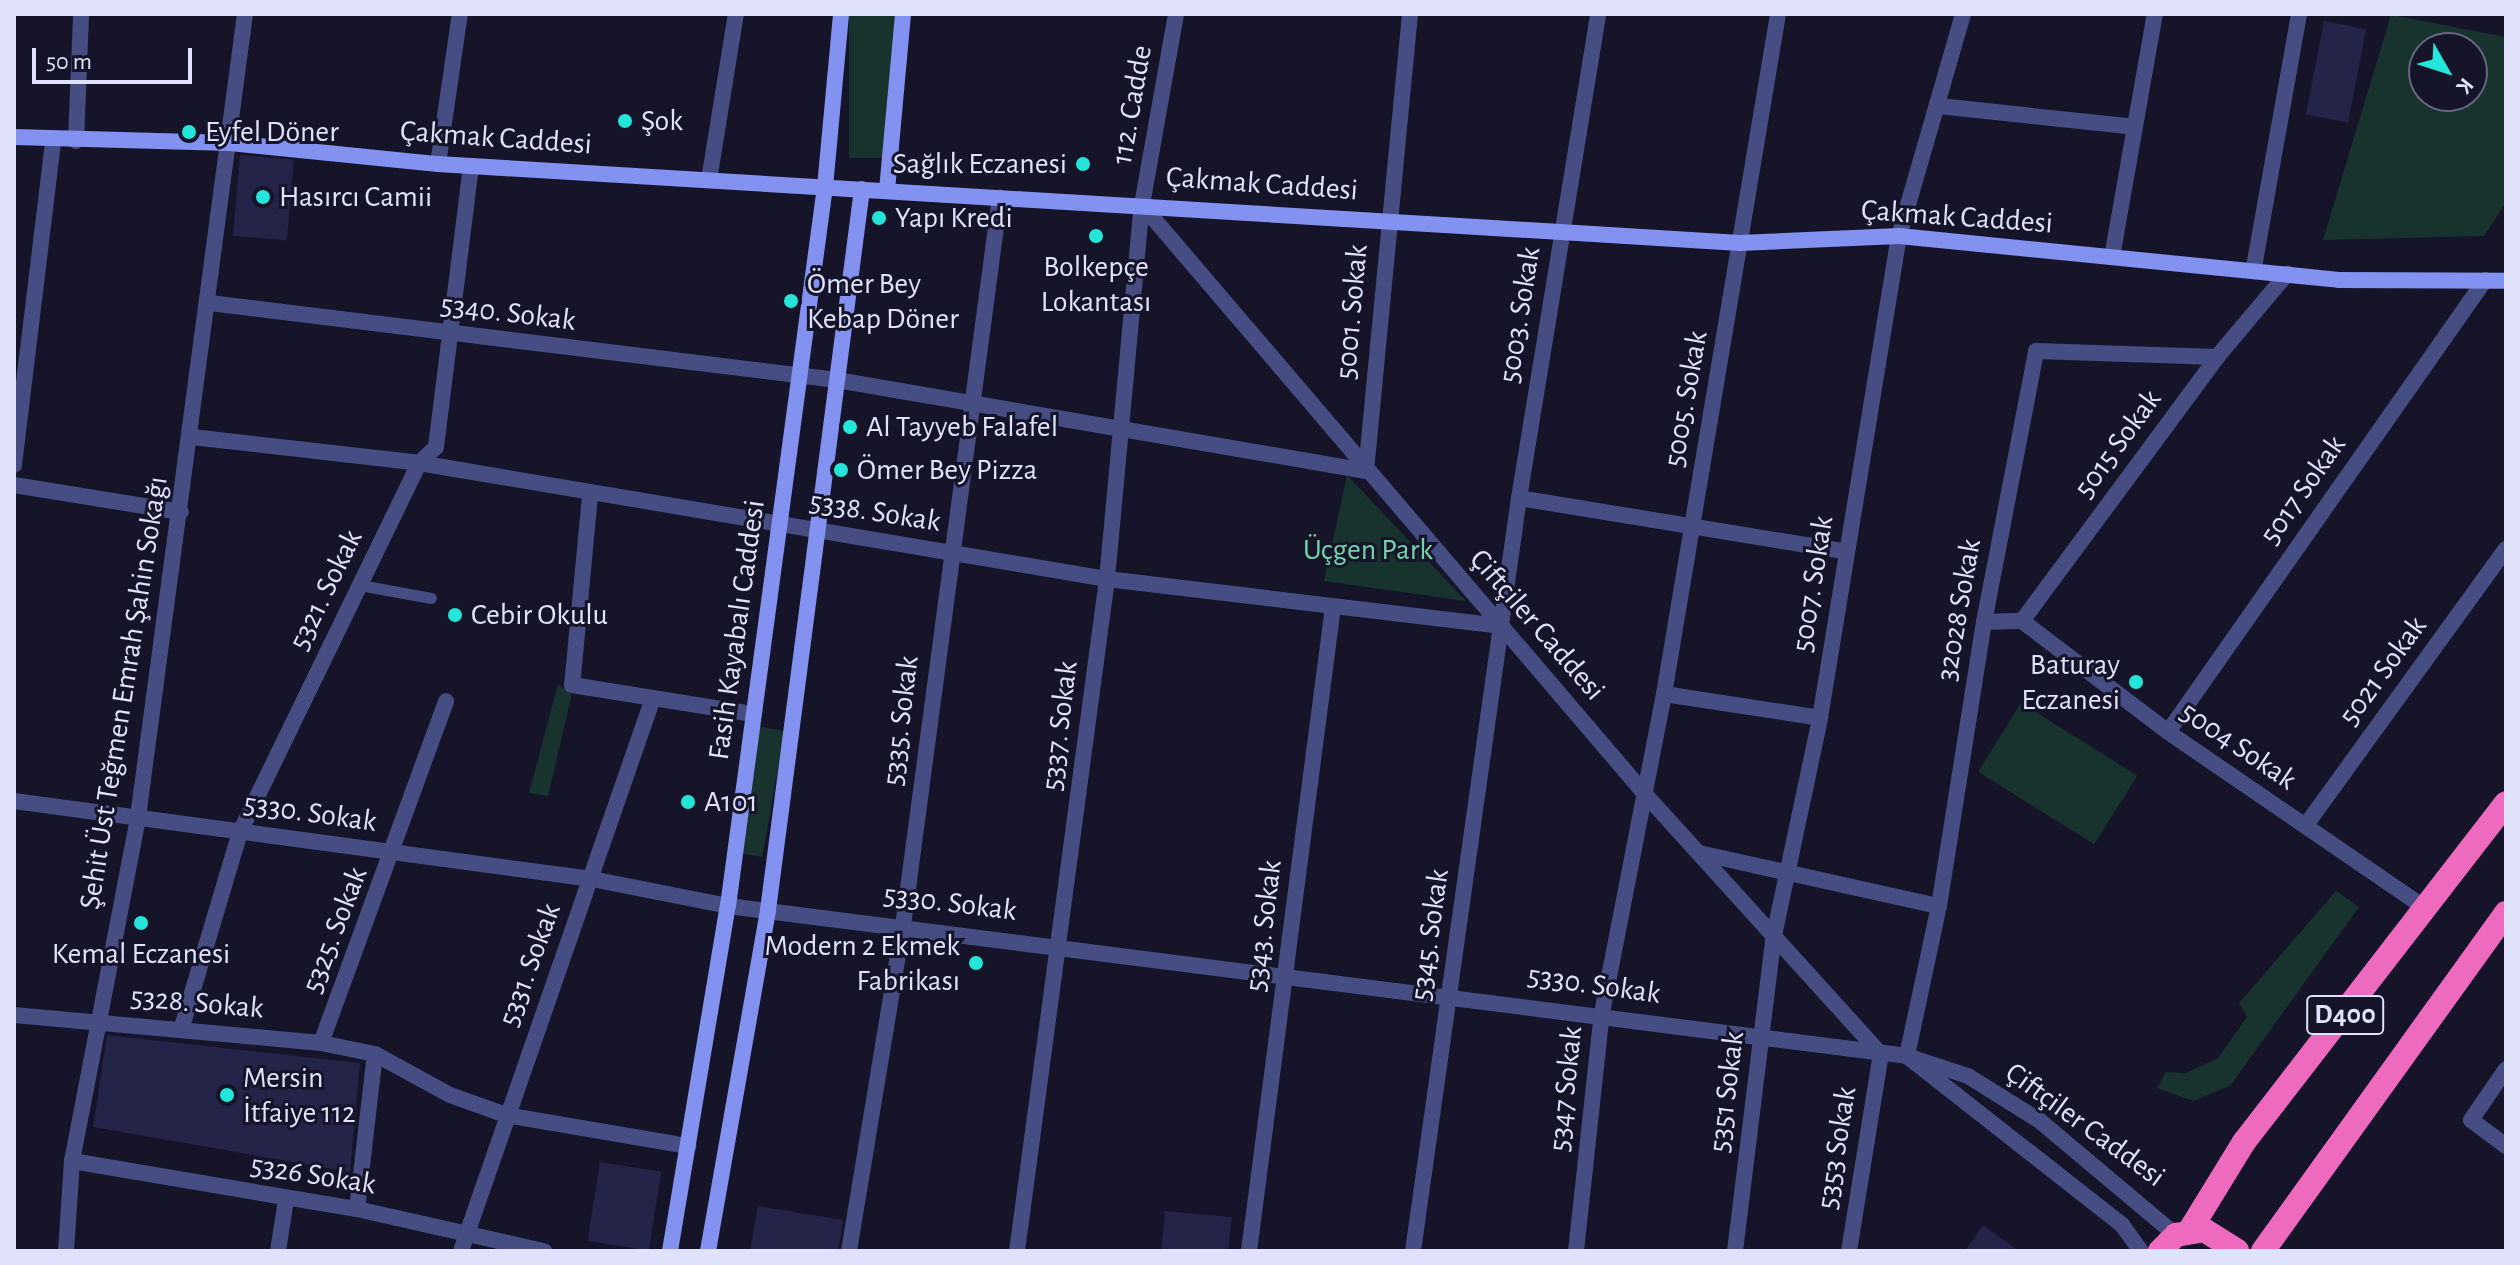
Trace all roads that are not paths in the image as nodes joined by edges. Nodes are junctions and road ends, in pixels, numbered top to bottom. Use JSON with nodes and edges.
{"nodes":[{"id":1,"x":81,"y":14,"type":"edge"},
{"id":2,"x":245,"y":14,"type":"edge"},
{"id":3,"x":460,"y":14,"type":"edge"},
{"id":4,"x":736,"y":14,"type":"edge"},
{"id":5,"x":841,"y":14,"type":"edge"},
{"id":6,"x":903,"y":14,"type":"edge"},
{"id":7,"x":1176,"y":14,"type":"edge"},
{"id":8,"x":1410,"y":14,"type":"edge"},
{"id":9,"x":1598,"y":14,"type":"edge"},
{"id":10,"x":1778,"y":14,"type":"edge"},
{"id":11,"x":1963,"y":14,"type":"edge"},
{"id":12,"x":2155,"y":14,"type":"edge"},
{"id":13,"x":2299,"y":14,"type":"edge"},
{"id":14,"x":1939,"y":106,"type":"junction"},
{"id":15,"x":2134,"y":127,"type":"junction"},
{"id":16,"x":14,"y":137,"type":"edge"},
{"id":17,"x":53,"y":141,"type":"junction"},
{"id":18,"x":76,"y":141,"type":"junction"},
{"id":19,"x":230,"y":143,"type":"junction"},
{"id":20,"x":438,"y":164,"type":"junction"},
{"id":21,"x":471,"y":166,"type":"junction"},
{"id":22,"x":709,"y":180,"type":"junction"},
{"id":23,"x":825,"y":187,"type":"junction"},
{"id":24,"x":862,"y":189,"type":"junction"},
{"id":25,"x":887,"y":190,"type":"junction"},
{"id":26,"x":1000,"y":197,"type":"junction"},
{"id":27,"x":1142,"y":205,"type":"junction"},
{"id":28,"x":1389,"y":220,"type":"junction"},
{"id":29,"x":1561,"y":231,"type":"junction"},
{"id":30,"x":1899,"y":236,"type":"junction"},
{"id":31,"x":1740,"y":243,"type":"junction"},
{"id":32,"x":2112,"y":257,"type":"junction"},
{"id":33,"x":2254,"y":267,"type":"junction"},
{"id":34,"x":2287,"y":274,"type":"junction"},
{"id":35,"x":2485,"y":280,"type":"junction"},
{"id":36,"x":2506,"y":281,"type":"edge"},
{"id":37,"x":210,"y":303,"type":"junction"},
{"id":38,"x":454,"y":335,"type":"junction"},
{"id":39,"x":2217,"y":357,"type":"junction"},
{"id":40,"x":799,"y":379,"type":"junction"},
{"id":41,"x":837,"y":380,"type":"junction"},
{"id":42,"x":972,"y":402,"type":"junction"},
{"id":43,"x":1121,"y":426,"type":"junction"},
{"id":44,"x":192,"y":437,"type":"junction"},
{"id":45,"x":419,"y":463,"type":"junction"},
{"id":46,"x":14,"y":465,"type":"edge"},
{"id":47,"x":1366,"y":471,"type":"junction"},
{"id":48,"x":14,"y":485,"type":"edge"},
{"id":49,"x":590,"y":496,"type":"junction"},
{"id":50,"x":1519,"y":498,"type":"junction"},
{"id":51,"x":181,"y":512,"type":"junction"},
{"id":52,"x":779,"y":524,"type":"junction"},
{"id":53,"x":817,"y":531,"type":"junction"},
{"id":54,"x":1692,"y":531,"type":"junction"},
{"id":55,"x":2506,"y":549,"type":"edge"},
{"id":56,"x":1847,"y":552,"type":"junction"},
{"id":57,"x":951,"y":553,"type":"junction"},
{"id":58,"x":1107,"y":579,"type":"junction"},
{"id":59,"x":360,"y":585,"type":"junction"},
{"id":60,"x":431,"y":598,"type":"dead end"},
{"id":61,"x":1333,"y":607,"type":"junction"},
{"id":62,"x":2022,"y":621,"type":"junction"},
{"id":63,"x":1984,"y":622,"type":"junction"},
{"id":64,"x":1502,"y":626,"type":"junction"},
{"id":65,"x":1664,"y":694,"type":"junction"},
{"id":66,"x":653,"y":698,"type":"junction"},
{"id":67,"x":446,"y":701,"type":"dead end"},
{"id":68,"x":754,"y":714,"type":"junction"},
{"id":69,"x":1820,"y":718,"type":"junction"},
{"id":70,"x":2168,"y":732,"type":"junction"},
{"id":71,"x":1644,"y":793,"type":"junction"},
{"id":72,"x":14,"y":801,"type":"edge"},
{"id":73,"x":2506,"y":803,"type":"edge"},
{"id":74,"x":138,"y":817,"type":"junction"},
{"id":75,"x":2306,"y":825,"type":"junction"},
{"id":76,"x":240,"y":832,"type":"junction"},
{"id":77,"x":395,"y":853,"type":"junction"},
{"id":78,"x":1698,"y":853,"type":"junction"},
{"id":79,"x":1787,"y":874,"type":"junction"},
{"id":80,"x":592,"y":879,"type":"junction"},
{"id":81,"x":728,"y":906,"type":"junction"},
{"id":82,"x":1939,"y":906,"type":"junction"},
{"id":83,"x":768,"y":910,"type":"junction"},
{"id":84,"x":2428,"y":910,"type":"junction"},
{"id":85,"x":2506,"y":913,"type":"edge"},
{"id":86,"x":903,"y":926,"type":"junction"},
{"id":87,"x":1773,"y":940,"type":"junction"},
{"id":88,"x":1061,"y":945,"type":"junction"},
{"id":89,"x":1286,"y":973,"type":"junction"},
{"id":90,"x":1450,"y":994,"type":"junction"},
{"id":91,"x":1602,"y":1013,"type":"junction"},
{"id":92,"x":14,"y":1015,"type":"edge"},
{"id":93,"x":96,"y":1022,"type":"junction"},
{"id":94,"x":181,"y":1030,"type":"junction"},
{"id":95,"x":1763,"y":1038,"type":"junction"},
{"id":96,"x":321,"y":1043,"type":"junction"},
{"id":97,"x":375,"y":1054,"type":"junction"},
{"id":98,"x":1881,"y":1054,"type":"junction"},
{"id":99,"x":1907,"y":1056,"type":"junction"},
{"id":100,"x":2506,"y":1069,"type":"edge"},
{"id":101,"x":506,"y":1115,"type":"junction"},
{"id":102,"x":688,"y":1146,"type":"junction"},
{"id":103,"x":2506,"y":1146,"type":"edge"},
{"id":104,"x":72,"y":1161,"type":"junction"},
{"id":105,"x":286,"y":1200,"type":"junction"},
{"id":106,"x":357,"y":1209,"type":"junction"},
{"id":107,"x":464,"y":1232,"type":"junction"},
{"id":108,"x":2175,"y":1239,"type":"edge"},
{"id":109,"x":66,"y":1251,"type":"edge"},
{"id":110,"x":278,"y":1251,"type":"edge"},
{"id":111,"x":461,"y":1251,"type":"edge"},
{"id":112,"x":544,"y":1251,"type":"edge"},
{"id":113,"x":670,"y":1251,"type":"edge"},
{"id":114,"x":708,"y":1251,"type":"edge"},
{"id":115,"x":849,"y":1251,"type":"edge"},
{"id":116,"x":1017,"y":1251,"type":"edge"},
{"id":117,"x":1249,"y":1251,"type":"edge"},
{"id":118,"x":1413,"y":1251,"type":"edge"},
{"id":119,"x":1576,"y":1251,"type":"edge"},
{"id":120,"x":1735,"y":1251,"type":"edge"},
{"id":121,"x":1849,"y":1251,"type":"edge"},
{"id":122,"x":2141,"y":1251,"type":"edge"},
{"id":123,"x":2237,"y":1251,"type":"edge"},
{"id":124,"x":2263,"y":1251,"type":"edge"}],
"edges":[{"from":1,"to":18,"type":"street"},
{"from":2,"to":19,"type":"street","name":"Şehit Üst Teğmen Emrah Şahin Sokağı"},
{"from":3,"to":20,"type":"street"},
{"from":4,"to":22,"type":"street"},
{"from":5,"to":23,"type":"street","name":"Fasih Kayabalı Caddesi"},
{"from":6,"to":25,"type":"street"},
{"from":7,"to":27,"type":"street","name":"112. Cadde"},
{"from":8,"to":28,"type":"street","name":"5001. Sokak"},
{"from":9,"to":29,"type":"street","name":"5003. Sokak"},
{"from":10,"to":31,"type":"street","name":"5005. Sokak"},
{"from":11,"to":14,"type":"street","name":"5007. Sokak"},
{"from":12,"to":15,"type":"street"},
{"from":13,"to":33,"type":"street"},
{"from":14,"to":15,"type":"street"},
{"from":14,"to":30,"type":"street","name":"5007. Sokak"},
{"from":15,"to":32,"type":"street"},
{"from":16,"to":17,"type":"street","name":"Çakmak Caddesi"},
{"from":17,"to":18,"type":"street","name":"Çakmak Caddesi"},
{"from":17,"to":46,"type":"street"},
{"from":18,"to":19,"type":"street","name":"Çakmak Caddesi"},
{"from":19,"to":20,"type":"street","name":"Çakmak Caddesi"},
{"from":19,"to":37,"type":"street","name":"Şehit Üst Teğmen Emrah Şahin Sokağı"},
{"from":20,"to":21,"type":"street","name":"Çakmak Caddesi"},
{"from":21,"to":22,"type":"street","name":"Çakmak Caddesi"},
{"from":21,"to":38,"type":"street","name":"5321. Sokak"},
{"from":22,"to":23,"type":"street","name":"Çakmak Caddesi"},
{"from":23,"to":24,"type":"street","name":"Çakmak Caddesi"},
{"from":23,"to":40,"type":"street","name":"Fasih Kayabalı Caddesi"},
{"from":24,"to":25,"type":"street","name":"Çakmak Caddesi"},
{"from":24,"to":41,"type":"street"},
{"from":25,"to":26,"type":"street","name":"Çakmak Caddesi"},
{"from":26,"to":27,"type":"street","name":"Çakmak Caddesi"},
{"from":26,"to":42,"type":"street","name":"5335. Sokak"},
{"from":27,"to":28,"type":"street","name":"Çakmak Caddesi"},
{"from":27,"to":43,"type":"street","name":"5337. Sokak"},
{"from":27,"to":47,"type":"street","name":"Çiftçiler Caddesi"},
{"from":28,"to":29,"type":"street","name":"Çakmak Caddesi"},
{"from":28,"to":47,"type":"street","name":"5001. Sokak"},
{"from":29,"to":31,"type":"street","name":"Çakmak Caddesi"},
{"from":29,"to":50,"type":"street","name":"5003. Sokak"},
{"from":30,"to":31,"type":"street","name":"Çakmak Caddesi"},
{"from":30,"to":32,"type":"street","name":"Çakmak Caddesi"},
{"from":30,"to":56,"type":"street","name":"5007. Sokak"},
{"from":31,"to":54,"type":"street","name":"5005. Sokak"},
{"from":32,"to":33,"type":"street","name":"Çakmak Caddesi"},
{"from":33,"to":34,"type":"street","name":"Çakmak Caddesi"},
{"from":34,"to":35,"type":"street","name":"Çakmak Caddesi"},
{"from":34,"to":39,"type":"street","name":"5015 Sokak"},
{"from":35,"to":36,"type":"street","name":"Çakmak Caddesi"},
{"from":35,"to":70,"type":"street","name":"5017 Sokak"},
{"from":37,"to":38,"type":"street","name":"5340. Sokak"},
{"from":37,"to":44,"type":"street","name":"Şehit Üst Teğmen Emrah Şahin Sokağı"},
{"from":38,"to":40,"type":"street","name":"5340. Sokak"},
{"from":38,"to":45,"type":"street","name":"5321. Sokak"},
{"from":39,"to":62,"type":"street","name":"5015 Sokak"},
{"from":39,"to":63,"type":"street","name":"32028 Sokak"},
{"from":40,"to":41,"type":"street","name":"5340. Sokak"},
{"from":40,"to":52,"type":"street","name":"Fasih Kayabalı Caddesi"},
{"from":41,"to":42,"type":"street","name":"5340. Sokak"},
{"from":41,"to":53,"type":"street"},
{"from":42,"to":43,"type":"street","name":"5340. Sokak"},
{"from":42,"to":57,"type":"street","name":"5335. Sokak"},
{"from":43,"to":47,"type":"street","name":"5340. Sokak"},
{"from":43,"to":58,"type":"street","name":"5337. Sokak"},
{"from":44,"to":45,"type":"street","name":"5338. Sokak"},
{"from":44,"to":51,"type":"street","name":"Şehit Üst Teğmen Emrah Şahin Sokağı"},
{"from":45,"to":49,"type":"street","name":"5338. Sokak"},
{"from":45,"to":59,"type":"street","name":"5321. Sokak"},
{"from":47,"to":64,"type":"street","name":"Çiftçiler Caddesi"},
{"from":48,"to":51,"type":"street"},
{"from":49,"to":52,"type":"street","name":"5338. Sokak"},
{"from":49,"to":66,"type":"street"},
{"from":50,"to":54,"type":"street"},
{"from":50,"to":64,"type":"street","name":"5003. Sokak"},
{"from":51,"to":74,"type":"street","name":"Şehit Üst Teğmen Emrah Şahin Sokağı"},
{"from":52,"to":53,"type":"street","name":"5338. Sokak"},
{"from":52,"to":68,"type":"street","name":"Fasih Kayabalı Caddesi"},
{"from":53,"to":57,"type":"street","name":"5338. Sokak"},
{"from":53,"to":83,"type":"street"},
{"from":54,"to":56,"type":"street"},
{"from":54,"to":65,"type":"street","name":"5005. Sokak"},
{"from":55,"to":75,"type":"street","name":"5021 Sokak"},
{"from":56,"to":69,"type":"street","name":"5007. Sokak"},
{"from":57,"to":58,"type":"street","name":"5338. Sokak"},
{"from":57,"to":86,"type":"street","name":"5335. Sokak"},
{"from":58,"to":61,"type":"street","name":"5338. Sokak"},
{"from":58,"to":88,"type":"street","name":"5337. Sokak"},
{"from":59,"to":60,"type":"lane"},
{"from":59,"to":76,"type":"street","name":"5321. Sokak"},
{"from":61,"to":64,"type":"street","name":"5338. Sokak"},
{"from":61,"to":89,"type":"street","name":"5343. Sokak"},
{"from":62,"to":63,"type":"street"},
{"from":62,"to":70,"type":"street","name":"5004 Sokak"},
{"from":63,"to":82,"type":"street","name":"32028 Sokak"},
{"from":64,"to":71,"type":"street","name":"Çiftçiler Caddesi"},
{"from":64,"to":90,"type":"street","name":"5345. Sokak"},
{"from":65,"to":69,"type":"street"},
{"from":65,"to":71,"type":"street","name":"5005. Sokak"},
{"from":66,"to":68,"type":"street"},
{"from":66,"to":80,"type":"street","name":"5331. Sokak"},
{"from":67,"to":77,"type":"street","name":"5325. Sokak"},
{"from":68,"to":81,"type":"street","name":"Fasih Kayabalı Caddesi"},
{"from":69,"to":79,"type":"street","name":"5007. Sokak"},
{"from":70,"to":75,"type":"street","name":"5004 Sokak"},
{"from":71,"to":78,"type":"street","name":"Çiftçiler Caddesi"},
{"from":71,"to":91,"type":"street","name":"5347 Sokak"},
{"from":72,"to":74,"type":"street","name":"5330. Sokak"},
{"from":73,"to":84,"type":"highway","number":"D400"},
{"from":74,"to":76,"type":"street","name":"5330. Sokak"},
{"from":74,"to":93,"type":"street","name":"Şehit Üst Teğmen Emrah Şahin Sokağı"},
{"from":75,"to":84,"type":"street","name":"5004 Sokak"},
{"from":76,"to":77,"type":"street","name":"5330. Sokak"},
{"from":76,"to":94,"type":"street","name":"5321. Sokak"},
{"from":77,"to":80,"type":"street","name":"5330. Sokak"},
{"from":77,"to":96,"type":"street","name":"5325. Sokak"},
{"from":78,"to":79,"type":"street"},
{"from":78,"to":87,"type":"street","name":"Çiftçiler Caddesi"},
{"from":79,"to":82,"type":"street"},
{"from":79,"to":87,"type":"street","name":"5007. Sokak"},
{"from":80,"to":81,"type":"street","name":"5330. Sokak"},
{"from":80,"to":101,"type":"street","name":"5331. Sokak"},
{"from":81,"to":83,"type":"street","name":"5330. Sokak"},
{"from":81,"to":102,"type":"street","name":"Fasih Kayabalı Caddesi"},
{"from":82,"to":99,"type":"street","name":"32028 Sokak"},
{"from":83,"to":86,"type":"street","name":"5330. Sokak"},
{"from":83,"to":114,"type":"street"},
{"from":84,"to":108,"type":"highway","number":"D400"},
{"from":85,"to":124,"type":"highway","number":"D400"},
{"from":86,"to":88,"type":"street","name":"5330. Sokak"},
{"from":86,"to":115,"type":"street","name":"5335. Sokak"},
{"from":87,"to":95,"type":"street","name":"5351 Sokak"},
{"from":87,"to":98,"type":"street","name":"Çiftçiler Caddesi"},
{"from":88,"to":89,"type":"street","name":"5330. Sokak"},
{"from":88,"to":116,"type":"street","name":"5337. Sokak"},
{"from":89,"to":90,"type":"street","name":"5330. Sokak"},
{"from":89,"to":117,"type":"street","name":"5343. Sokak"},
{"from":90,"to":91,"type":"street","name":"5330. Sokak"},
{"from":90,"to":118,"type":"street","name":"5345. Sokak"},
{"from":91,"to":95,"type":"street","name":"5330. Sokak"},
{"from":91,"to":119,"type":"street","name":"5347 Sokak"},
{"from":92,"to":93,"type":"street","name":"5328. Sokak"},
{"from":93,"to":94,"type":"street","name":"5328. Sokak"},
{"from":93,"to":104,"type":"street","name":"Şehit Üst Teğmen Emrah Şahin Sokağı"},
{"from":94,"to":96,"type":"street","name":"5328. Sokak"},
{"from":95,"to":98,"type":"street","name":"5330. Sokak"},
{"from":95,"to":120,"type":"street","name":"5351 Sokak"},
{"from":96,"to":97,"type":"street","name":"5328. Sokak"},
{"from":97,"to":101,"type":"street","name":"5328. Sokak"},
{"from":97,"to":106,"type":"street"},
{"from":98,"to":99,"type":"street","name":"Çiftçiler Caddesi"},
{"from":98,"to":121,"type":"street","name":"5353 Sokak"},
{"from":99,"to":108,"type":"street","name":"Çiftçiler Caddesi"},
{"from":99,"to":122,"type":"street","name":"Çiftçiler Caddesi"},
{"from":100,"to":103,"type":"street"},
{"from":101,"to":102,"type":"street","name":"5328. Sokak"},
{"from":101,"to":107,"type":"street","name":"5331. Sokak"},
{"from":102,"to":113,"type":"street","name":"Fasih Kayabalı Caddesi"},
{"from":104,"to":105,"type":"street","name":"5326 Sokak"},
{"from":104,"to":109,"type":"street","name":"Şehit Üst Teğmen Emrah Şahin Sokağı"},
{"from":105,"to":106,"type":"street","name":"5326 Sokak"},
{"from":105,"to":110,"type":"street"},
{"from":106,"to":107,"type":"street","name":"5326 Sokak"},
{"from":107,"to":111,"type":"street","name":"5331. Sokak"},
{"from":107,"to":112,"type":"street","name":"5326 Sokak"},
{"from":108,"to":123,"type":"highway"}]}
